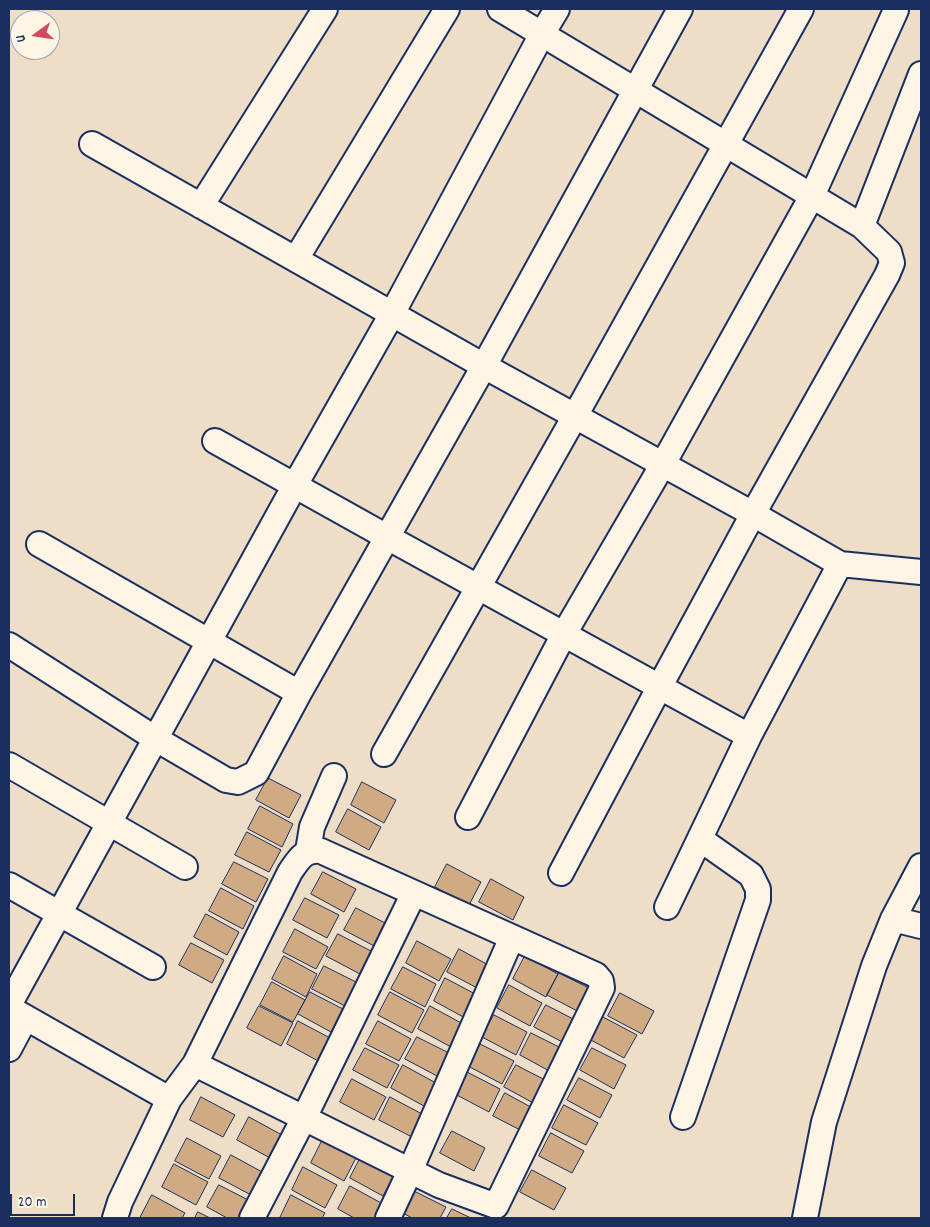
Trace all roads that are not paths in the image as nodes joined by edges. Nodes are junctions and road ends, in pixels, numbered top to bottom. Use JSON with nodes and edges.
{"nodes":[{"id":1,"x":325,"y":9,"type":"edge"},
{"id":2,"x":447,"y":9,"type":"edge"},
{"id":3,"x":500,"y":9,"type":"edge"},
{"id":4,"x":557,"y":9,"type":"edge"},
{"id":5,"x":680,"y":9,"type":"edge"},
{"id":6,"x":801,"y":9,"type":"edge"},
{"id":7,"x":896,"y":10,"type":"edge"},
{"id":8,"x":542,"y":34,"type":"junction"},
{"id":9,"x":921,"y":74,"type":"edge"},
{"id":10,"x":635,"y":90,"type":"junction"},
{"id":11,"x":92,"y":144,"type":"dead end"},
{"id":12,"x":726,"y":145,"type":"junction"},
{"id":13,"x":812,"y":196,"type":"junction"},
{"id":14,"x":201,"y":206,"type":"junction"},
{"id":15,"x":862,"y":226,"type":"junction"},
{"id":16,"x":296,"y":260,"type":"junction"},
{"id":17,"x":392,"y":314,"type":"junction"},
{"id":18,"x":484,"y":366,"type":"junction"},
{"id":19,"x":575,"y":416,"type":"junction"},
{"id":20,"x":215,"y":441,"type":"dead end"},
{"id":21,"x":663,"y":464,"type":"junction"},
{"id":22,"x":295,"y":486,"type":"junction"},
{"id":23,"x":753,"y":514,"type":"junction"},
{"id":24,"x":387,"y":537,"type":"junction"},
{"id":25,"x":39,"y":544,"type":"dead end"},
{"id":26,"x":840,"y":564,"type":"junction"},
{"id":27,"x":921,"y":572,"type":"edge"},
{"id":28,"x":478,"y":586,"type":"junction"},
{"id":29,"x":564,"y":634,"type":"junction"},
{"id":30,"x":209,"y":642,"type":"junction"},
{"id":31,"x":9,"y":645,"type":"edge"},
{"id":32,"x":660,"y":686,"type":"junction"},
{"id":33,"x":299,"y":693,"type":"junction"},
{"id":34,"x":750,"y":736,"type":"junction"},
{"id":35,"x":156,"y":739,"type":"junction"},
{"id":36,"x":384,"y":754,"type":"dead end"},
{"id":37,"x":9,"y":765,"type":"edge"},
{"id":38,"x":334,"y":776,"type":"dead end"},
{"id":39,"x":468,"y":817,"type":"dead end"},
{"id":40,"x":109,"y":823,"type":"junction"},
{"id":41,"x":700,"y":839,"type":"junction"},
{"id":42,"x":308,"y":852,"type":"junction"},
{"id":43,"x":921,"y":866,"type":"edge"},
{"id":44,"x":185,"y":867,"type":"dead end"},
{"id":45,"x":561,"y":873,"type":"dead end"},
{"id":46,"x":9,"y":885,"type":"edge"},
{"id":47,"x":414,"y":893,"type":"junction"},
{"id":48,"x":666,"y":907,"type":"dead end"},
{"id":49,"x":59,"y":914,"type":"junction"},
{"id":50,"x":893,"y":919,"type":"junction"},
{"id":51,"x":921,"y":926,"type":"edge"},
{"id":52,"x":512,"y":937,"type":"junction"},
{"id":53,"x":153,"y":967,"type":"dead end"},
{"id":54,"x":14,"y":1011,"type":"edge"},
{"id":55,"x":9,"y":1050,"type":"edge"},
{"id":56,"x":195,"y":1064,"type":"junction"},
{"id":57,"x":169,"y":1098,"type":"junction"},
{"id":58,"x":683,"y":1117,"type":"dead end"},
{"id":59,"x":304,"y":1118,"type":"junction"},
{"id":60,"x":410,"y":1171,"type":"junction"},
{"id":61,"x":494,"y":1212,"type":"edge"},
{"id":62,"x":115,"y":1218,"type":"edge"},
{"id":63,"x":252,"y":1218,"type":"edge"},
{"id":64,"x":388,"y":1218,"type":"edge"},
{"id":65,"x":804,"y":1218,"type":"edge"}],
"edges":[{"from":1,"to":14,"type":"street"},
{"from":2,"to":16,"type":"street"},
{"from":3,"to":8,"type":"street"},
{"from":4,"to":8,"type":"street"},
{"from":5,"to":10,"type":"street"},
{"from":6,"to":12,"type":"street"},
{"from":7,"to":13,"type":"street"},
{"from":8,"to":10,"type":"street"},
{"from":8,"to":17,"type":"street"},
{"from":9,"to":15,"type":"street"},
{"from":10,"to":12,"type":"street"},
{"from":10,"to":18,"type":"street"},
{"from":11,"to":14,"type":"street"},
{"from":12,"to":13,"type":"street"},
{"from":12,"to":19,"type":"street"},
{"from":13,"to":15,"type":"street"},
{"from":13,"to":21,"type":"street"},
{"from":14,"to":16,"type":"street"},
{"from":15,"to":23,"type":"street"},
{"from":16,"to":17,"type":"street"},
{"from":17,"to":18,"type":"street"},
{"from":17,"to":22,"type":"street"},
{"from":18,"to":19,"type":"street"},
{"from":18,"to":24,"type":"street"},
{"from":19,"to":21,"type":"street"},
{"from":19,"to":28,"type":"street"},
{"from":20,"to":22,"type":"street"},
{"from":21,"to":23,"type":"street"},
{"from":21,"to":29,"type":"street"},
{"from":22,"to":24,"type":"street"},
{"from":22,"to":30,"type":"street"},
{"from":23,"to":26,"type":"street"},
{"from":23,"to":32,"type":"street"},
{"from":24,"to":28,"type":"street"},
{"from":24,"to":33,"type":"street"},
{"from":25,"to":30,"type":"street"},
{"from":26,"to":27,"type":"street"},
{"from":26,"to":34,"type":"street"},
{"from":28,"to":29,"type":"street"},
{"from":28,"to":36,"type":"street"},
{"from":29,"to":32,"type":"street"},
{"from":29,"to":39,"type":"street"},
{"from":30,"to":33,"type":"street"},
{"from":30,"to":35,"type":"street"},
{"from":31,"to":35,"type":"street"},
{"from":32,"to":34,"type":"street"},
{"from":32,"to":45,"type":"street"},
{"from":33,"to":35,"type":"street"},
{"from":34,"to":41,"type":"street"},
{"from":35,"to":40,"type":"street"},
{"from":37,"to":40,"type":"street"},
{"from":38,"to":42,"type":"street"},
{"from":40,"to":44,"type":"street"},
{"from":40,"to":49,"type":"street"},
{"from":41,"to":48,"type":"street"},
{"from":41,"to":58,"type":"street"},
{"from":42,"to":47,"type":"street"},
{"from":42,"to":56,"type":"street"},
{"from":43,"to":50,"type":"street"},
{"from":46,"to":49,"type":"street"},
{"from":47,"to":52,"type":"street"},
{"from":47,"to":59,"type":"street"},
{"from":49,"to":53,"type":"street"},
{"from":49,"to":54,"type":"street"},
{"from":50,"to":51,"type":"street"},
{"from":50,"to":65,"type":"street"},
{"from":52,"to":60,"type":"street"},
{"from":52,"to":61,"type":"street"},
{"from":54,"to":55,"type":"street"},
{"from":54,"to":57,"type":"street"},
{"from":56,"to":57,"type":"street"},
{"from":56,"to":59,"type":"street"},
{"from":57,"to":62,"type":"street"},
{"from":59,"to":60,"type":"street"},
{"from":59,"to":63,"type":"street"},
{"from":60,"to":61,"type":"street"},
{"from":60,"to":64,"type":"street"}]}
